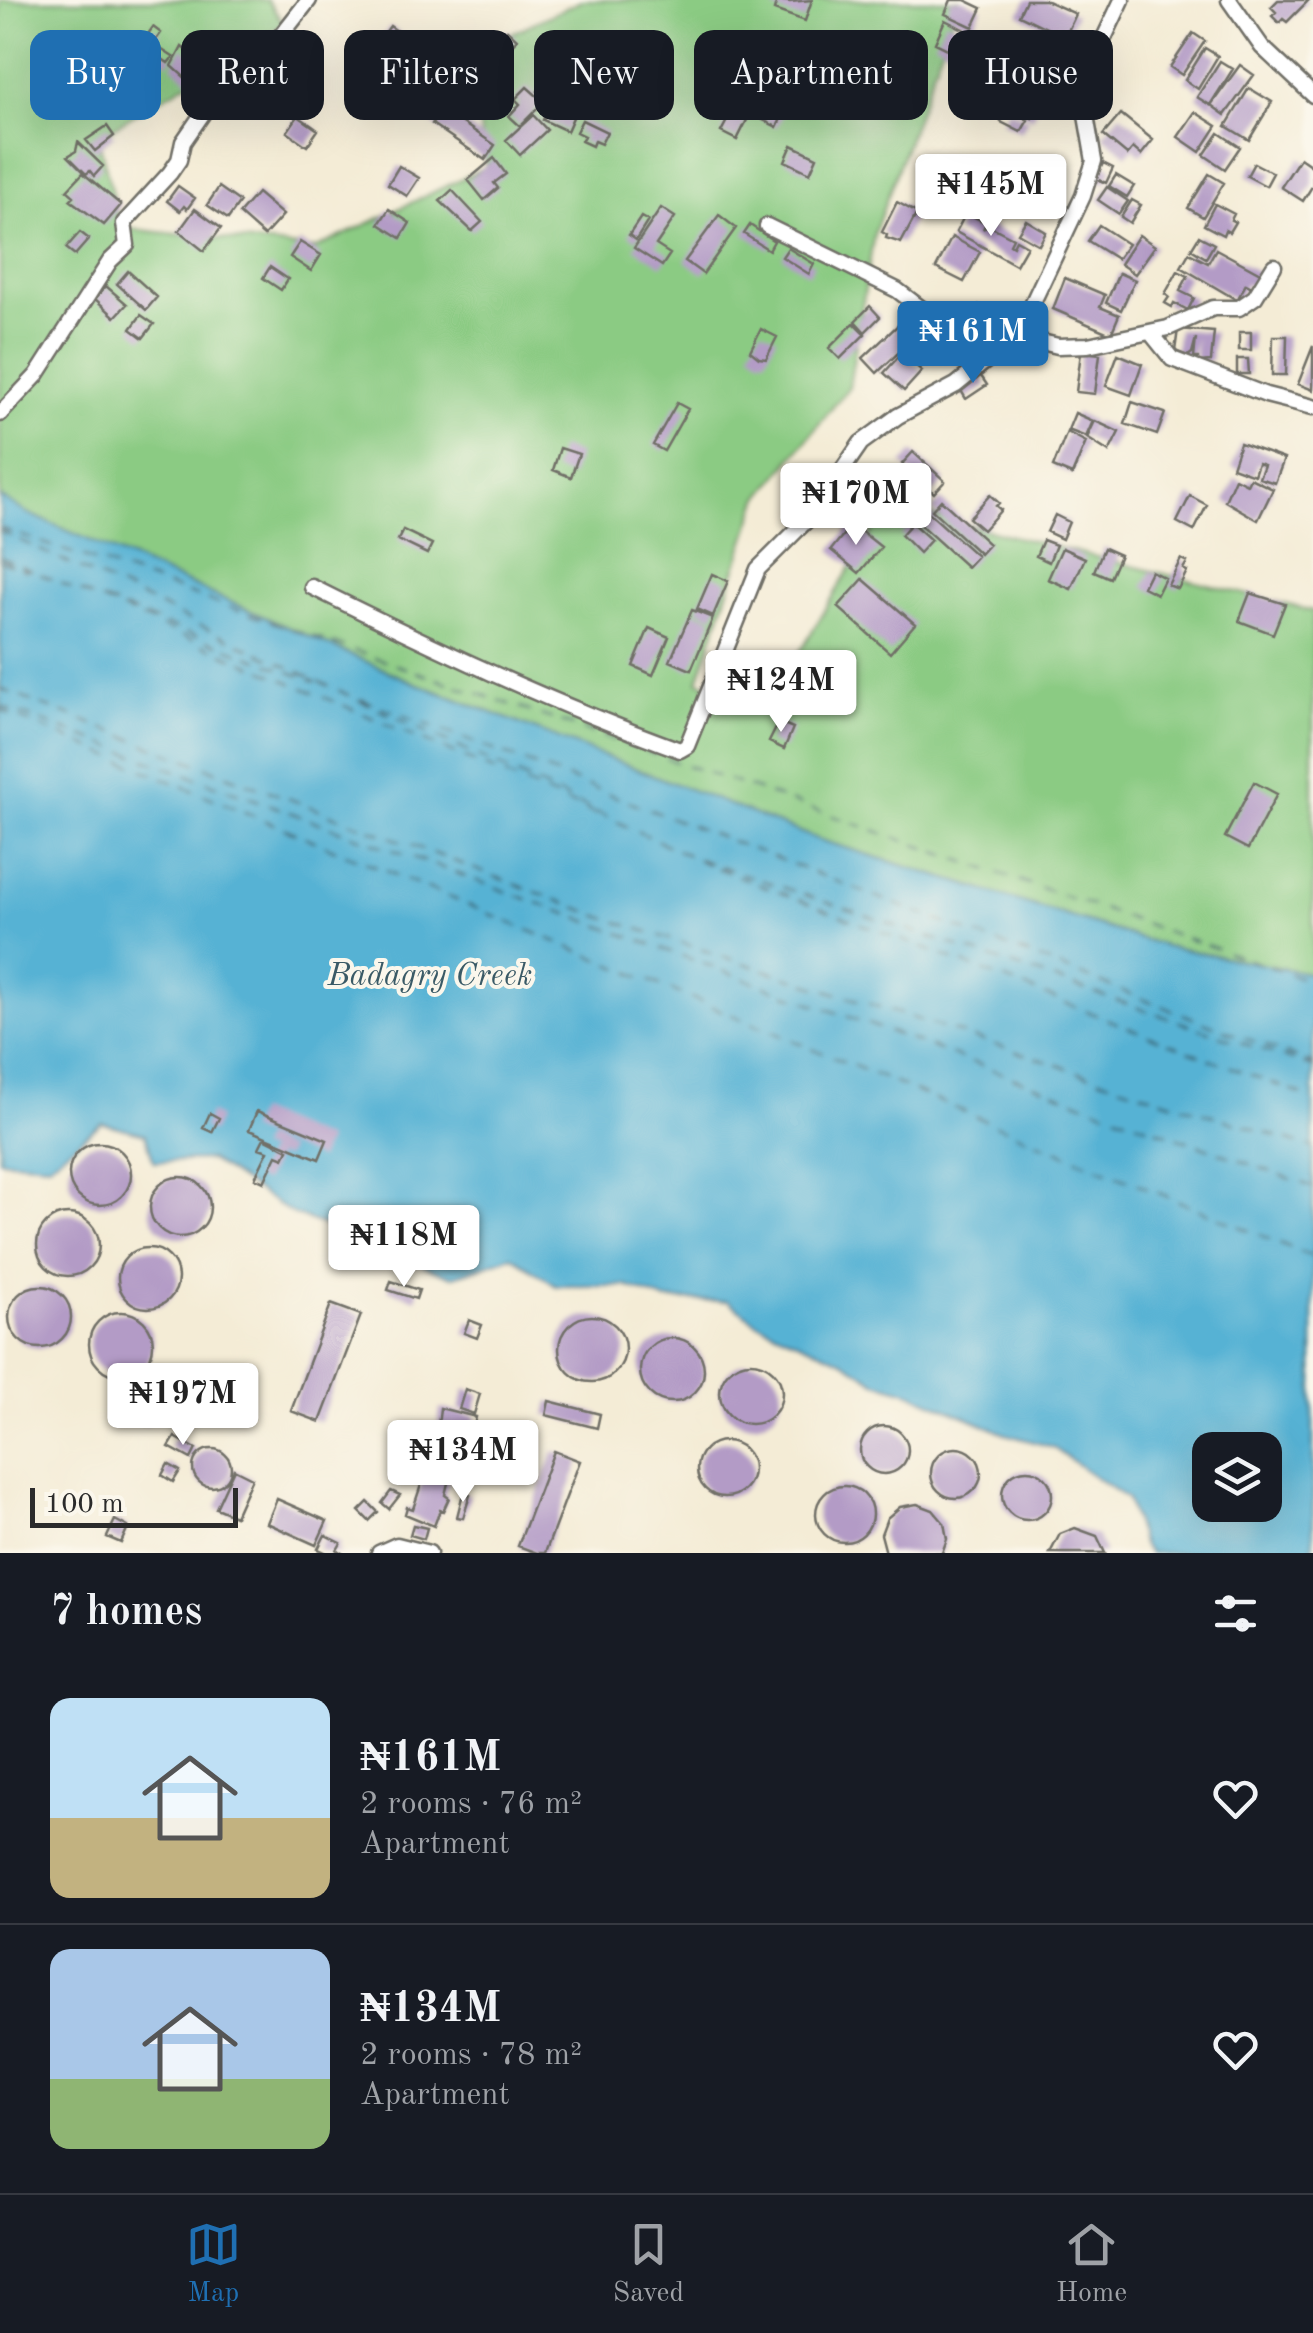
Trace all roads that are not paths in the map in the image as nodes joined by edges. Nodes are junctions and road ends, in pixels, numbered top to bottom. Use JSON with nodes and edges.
{"nodes":[{"id":1,"x":309,"y":0,"type":"edge"},
{"id":2,"x":1122,"y":0,"type":"edge"},
{"id":3,"x":1229,"y":0,"type":"edge"},
{"id":4,"x":1313,"y":95,"type":"edge"},
{"id":5,"x":767,"y":226,"type":"dead end"},
{"id":6,"x":1274,"y":266,"type":"dead end"},
{"id":7,"x":1151,"y":332,"type":"junction"},
{"id":8,"x":1017,"y":336,"type":"junction"},
{"id":9,"x":988,"y":358,"type":"junction"},
{"id":10,"x":1313,"y":407,"type":"edge"},
{"id":11,"x":0,"y":414,"type":"edge"},
{"id":12,"x":312,"y":587,"type":"dead end"},
{"id":13,"x":379,"y":1553,"type":"edge"},
{"id":14,"x":428,"y":1553,"type":"edge"}],
"edges":[{"from":1,"to":11,"type":"street"},
{"from":2,"to":8,"type":"street"},
{"from":3,"to":4,"type":"street"},
{"from":5,"to":9,"type":"street"},
{"from":6,"to":7,"type":"street"},
{"from":7,"to":8,"type":"street"},
{"from":7,"to":10,"type":"street"},
{"from":8,"to":9,"type":"street"},
{"from":9,"to":12,"type":"street"},
{"from":13,"to":14,"type":"street"}]}
